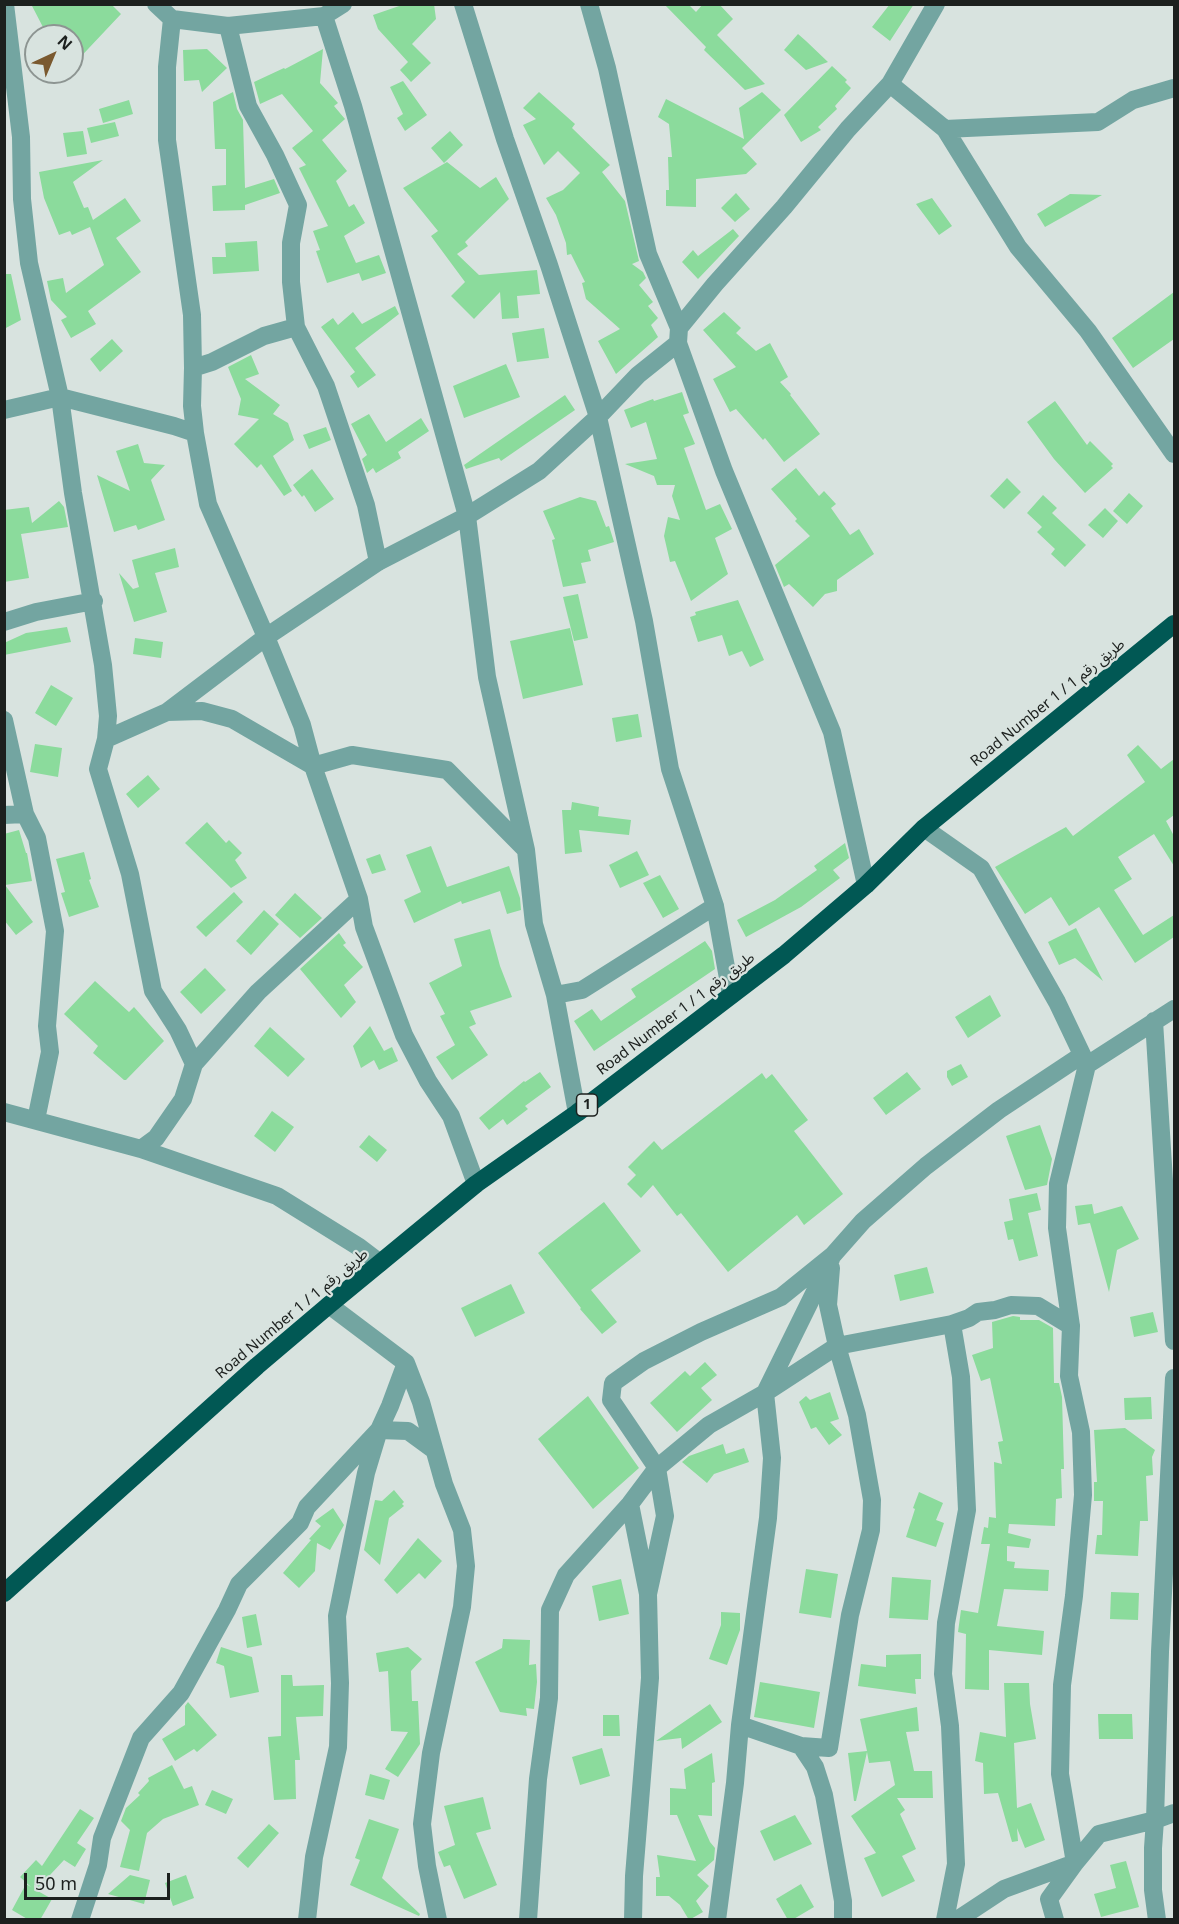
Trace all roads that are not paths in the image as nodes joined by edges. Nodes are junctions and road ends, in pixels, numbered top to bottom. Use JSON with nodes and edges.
{"nodes":[{"id":1,"x":5,"y":4,"type":"edge"},
{"id":2,"x":156,"y":4,"type":"edge"},
{"id":3,"x":343,"y":4,"type":"edge"},
{"id":4,"x":463,"y":4,"type":"edge"},
{"id":5,"x":589,"y":4,"type":"edge"},
{"id":6,"x":936,"y":4,"type":"edge"},
{"id":7,"x":324,"y":16,"type":"junction"},
{"id":8,"x":172,"y":19,"type":"junction"},
{"id":9,"x":228,"y":26,"type":"junction"},
{"id":10,"x":890,"y":84,"type":"junction"},
{"id":11,"x":1174,"y":88,"type":"edge"},
{"id":12,"x":945,"y":129,"type":"junction"},
{"id":13,"x":296,"y":327,"type":"junction"},
{"id":14,"x":679,"y":336,"type":"junction"},
{"id":15,"x":194,"y":368,"type":"junction"},
{"id":16,"x":60,"y":397,"type":"junction"},
{"id":17,"x":4,"y":410,"type":"edge"},
{"id":18,"x":598,"y":417,"type":"junction"},
{"id":19,"x":195,"y":434,"type":"junction"},
{"id":20,"x":1174,"y":454,"type":"edge"},
{"id":21,"x":467,"y":516,"type":"junction"},
{"id":22,"x":378,"y":562,"type":"junction"},
{"id":23,"x":94,"y":601,"type":"junction"},
{"id":24,"x":4,"y":622,"type":"edge"},
{"id":25,"x":1174,"y":624,"type":"edge"},
{"id":26,"x":266,"y":637,"type":"junction"},
{"id":27,"x":167,"y":712,"type":"junction"},
{"id":28,"x":4,"y":720,"type":"edge"},
{"id":29,"x":106,"y":739,"type":"junction"},
{"id":30,"x":314,"y":766,"type":"junction"},
{"id":31,"x":25,"y":814,"type":"junction"},
{"id":32,"x":4,"y":815,"type":"edge"},
{"id":33,"x":924,"y":828,"type":"junction"},
{"id":34,"x":526,"y":850,"type":"junction"},
{"id":35,"x":866,"y":885,"type":"junction"},
{"id":36,"x":359,"y":899,"type":"junction"},
{"id":37,"x":716,"y":906,"type":"junction"},
{"id":38,"x":555,"y":995,"type":"junction"},
{"id":39,"x":731,"y":995,"type":"junction"},
{"id":40,"x":1174,"y":1009,"type":"edge"},
{"id":41,"x":1154,"y":1021,"type":"junction"},
{"id":42,"x":1085,"y":1060,"type":"junction"},
{"id":43,"x":194,"y":1064,"type":"junction"},
{"id":44,"x":4,"y":1112,"type":"edge"},
{"id":45,"x":577,"y":1113,"type":"junction"},
{"id":46,"x":36,"y":1120,"type":"junction"},
{"id":47,"x":141,"y":1149,"type":"junction"},
{"id":48,"x":476,"y":1184,"type":"junction"},
{"id":49,"x":833,"y":1255,"type":"junction"},
{"id":50,"x":380,"y":1263,"type":"junction"},
{"id":51,"x":328,"y":1305,"type":"junction"},
{"id":52,"x":952,"y":1324,"type":"junction"},
{"id":53,"x":1071,"y":1326,"type":"junction"},
{"id":54,"x":1174,"y":1341,"type":"edge"},
{"id":55,"x":837,"y":1346,"type":"junction"},
{"id":56,"x":406,"y":1363,"type":"junction"},
{"id":57,"x":1174,"y":1378,"type":"edge"},
{"id":58,"x":765,"y":1393,"type":"junction"},
{"id":59,"x":379,"y":1430,"type":"junction"},
{"id":60,"x":434,"y":1450,"type":"junction"},
{"id":61,"x":657,"y":1468,"type":"junction"},
{"id":62,"x":630,"y":1504,"type":"junction"},
{"id":63,"x":4,"y":1593,"type":"edge"},
{"id":64,"x":648,"y":1594,"type":"junction"},
{"id":65,"x":740,"y":1725,"type":"junction"},
{"id":66,"x":801,"y":1746,"type":"junction"},
{"id":67,"x":1174,"y":1813,"type":"edge"},
{"id":68,"x":1155,"y":1821,"type":"junction"},
{"id":69,"x":1075,"y":1863,"type":"junction"},
{"id":70,"x":81,"y":1920,"type":"edge"},
{"id":71,"x":307,"y":1920,"type":"edge"},
{"id":72,"x":438,"y":1920,"type":"edge"},
{"id":73,"x":528,"y":1920,"type":"edge"},
{"id":74,"x":633,"y":1920,"type":"edge"},
{"id":75,"x":717,"y":1920,"type":"edge"},
{"id":76,"x":843,"y":1920,"type":"edge"},
{"id":77,"x":945,"y":1920,"type":"edge"},
{"id":78,"x":957,"y":1920,"type":"edge"},
{"id":79,"x":1055,"y":1920,"type":"edge"},
{"id":80,"x":1157,"y":1920,"type":"edge"}],
"edges":[{"from":1,"to":16,"type":"street"},
{"from":2,"to":8,"type":"street"},
{"from":3,"to":7,"type":"street"},
{"from":4,"to":18,"type":"street"},
{"from":5,"to":14,"type":"street"},
{"from":6,"to":10,"type":"street"},
{"from":7,"to":9,"type":"street"},
{"from":7,"to":21,"type":"street"},
{"from":8,"to":9,"type":"street"},
{"from":8,"to":15,"type":"street"},
{"from":9,"to":13,"type":"street"},
{"from":10,"to":12,"type":"street"},
{"from":10,"to":14,"type":"street"},
{"from":11,"to":12,"type":"street"},
{"from":12,"to":20,"type":"street"},
{"from":13,"to":15,"type":"street"},
{"from":13,"to":22,"type":"street"},
{"from":14,"to":18,"type":"street"},
{"from":14,"to":35,"type":"street"},
{"from":15,"to":19,"type":"street"},
{"from":16,"to":17,"type":"street"},
{"from":16,"to":19,"type":"street"},
{"from":16,"to":23,"type":"street"},
{"from":18,"to":21,"type":"street"},
{"from":18,"to":37,"type":"street"},
{"from":19,"to":26,"type":"street"},
{"from":21,"to":22,"type":"street"},
{"from":21,"to":34,"type":"street"},
{"from":22,"to":26,"type":"street"},
{"from":23,"to":24,"type":"street"},
{"from":23,"to":29,"type":"street"},
{"from":25,"to":33,"type":"highway","name":"Road Number 1 / طريق رقم 1","number":"1"},
{"from":26,"to":27,"type":"street"},
{"from":26,"to":30,"type":"street"},
{"from":27,"to":29,"type":"street"},
{"from":27,"to":30,"type":"street"},
{"from":28,"to":31,"type":"street"},
{"from":29,"to":43,"type":"street"},
{"from":30,"to":34,"type":"street"},
{"from":30,"to":36,"type":"street"},
{"from":31,"to":32,"type":"street"},
{"from":31,"to":46,"type":"street"},
{"from":33,"to":35,"type":"highway","name":"Road Number 1 / طريق رقم 1","number":"1"},
{"from":33,"to":42,"type":"street"},
{"from":34,"to":38,"type":"street"},
{"from":35,"to":39,"type":"highway","name":"Road Number 1 / طريق رقم 1","number":"1"},
{"from":36,"to":43,"type":"street"},
{"from":36,"to":48,"type":"street"},
{"from":37,"to":38,"type":"street"},
{"from":37,"to":39,"type":"street"},
{"from":38,"to":45,"type":"street"},
{"from":39,"to":45,"type":"highway","name":"Road Number 1 / طريق رقم 1","number":"1"},
{"from":40,"to":41,"type":"street"},
{"from":41,"to":42,"type":"street"},
{"from":41,"to":54,"type":"street"},
{"from":42,"to":49,"type":"street"},
{"from":42,"to":53,"type":"street"},
{"from":43,"to":47,"type":"street"},
{"from":44,"to":46,"type":"street"},
{"from":45,"to":48,"type":"highway","name":"Road Number 1 / طريق رقم 1","number":"1"},
{"from":46,"to":47,"type":"street"},
{"from":47,"to":50,"type":"street"},
{"from":48,"to":50,"type":"highway","name":"Road Number 1 / طريق رقم 1","number":"1"},
{"from":49,"to":55,"type":"street"},
{"from":49,"to":58,"type":"street"},
{"from":49,"to":61,"type":"street"},
{"from":50,"to":51,"type":"highway","name":"Road Number 1 / طريق رقم 1","number":"1"},
{"from":51,"to":56,"type":"street"},
{"from":51,"to":63,"type":"highway","name":"Road Number 1 / طريق رقم 1","number":"1"},
{"from":52,"to":53,"type":"street"},
{"from":52,"to":55,"type":"street"},
{"from":52,"to":77,"type":"street"},
{"from":53,"to":69,"type":"street"},
{"from":55,"to":58,"type":"street"},
{"from":55,"to":66,"type":"street"},
{"from":56,"to":59,"type":"street"},
{"from":56,"to":60,"type":"street"},
{"from":57,"to":68,"type":"street"},
{"from":58,"to":61,"type":"street"},
{"from":58,"to":65,"type":"street"},
{"from":59,"to":60,"type":"street"},
{"from":59,"to":70,"type":"street"},
{"from":59,"to":71,"type":"street"},
{"from":60,"to":72,"type":"street"},
{"from":61,"to":62,"type":"street"},
{"from":61,"to":64,"type":"street"},
{"from":62,"to":64,"type":"street"},
{"from":62,"to":73,"type":"street"},
{"from":64,"to":74,"type":"street"},
{"from":65,"to":66,"type":"street"},
{"from":65,"to":75,"type":"street"},
{"from":66,"to":76,"type":"street"},
{"from":67,"to":68,"type":"street"},
{"from":68,"to":69,"type":"street"},
{"from":68,"to":80,"type":"street"},
{"from":69,"to":78,"type":"street"},
{"from":69,"to":79,"type":"street"}]}
